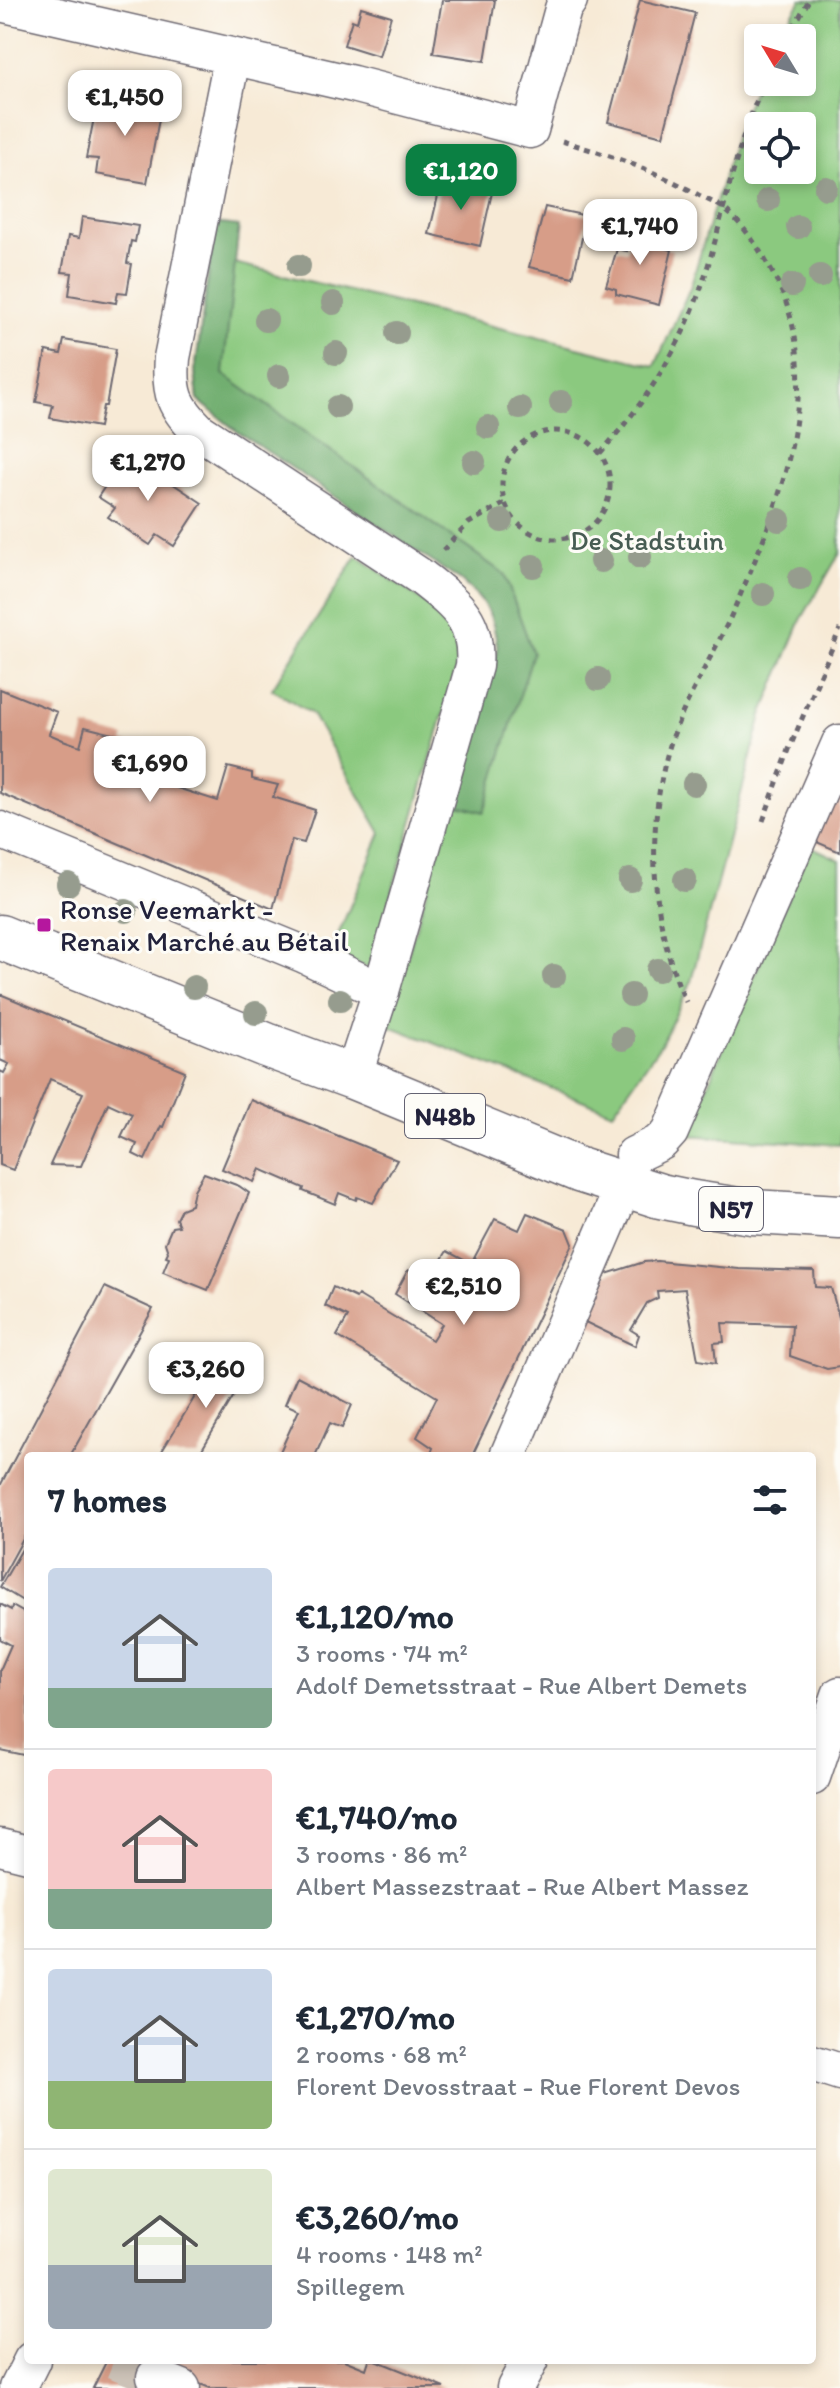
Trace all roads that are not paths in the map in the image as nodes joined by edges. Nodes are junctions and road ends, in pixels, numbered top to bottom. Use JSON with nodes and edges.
{"nodes":[{"id":1,"x":569,"y":0,"type":"edge"},
{"id":2,"x":0,"y":3,"type":"edge"},
{"id":3,"x":232,"y":58,"type":"junction"},
{"id":4,"x":840,"y":743,"type":"edge"},
{"id":5,"x":0,"y":830,"type":"edge"},
{"id":6,"x":0,"y":937,"type":"edge"},
{"id":7,"x":381,"y":991,"type":"junction"},
{"id":8,"x":353,"y":1077,"type":"junction"},
{"id":9,"x":629,"y":1170,"type":"junction"},
{"id":10,"x":840,"y":1217,"type":"edge"},
{"id":11,"x":510,"y":1452,"type":"edge"},
{"id":12,"x":840,"y":1695,"type":"edge"},
{"id":13,"x":816,"y":1765,"type":"edge"},
{"id":14,"x":0,"y":1847,"type":"edge"},
{"id":15,"x":24,"y":1853,"type":"edge"},
{"id":16,"x":816,"y":2064,"type":"edge"},
{"id":17,"x":840,"y":2072,"type":"edge"},
{"id":18,"x":30,"y":2364,"type":"edge"},
{"id":19,"x":528,"y":2364,"type":"edge"},
{"id":20,"x":0,"y":2382,"type":"edge"},
{"id":21,"x":16,"y":2388,"type":"edge"},
{"id":22,"x":515,"y":2388,"type":"edge"}],
"edges":[{"from":1,"to":3,"type":"street"},
{"from":2,"to":3,"type":"street"},
{"from":3,"to":7,"type":"street"},
{"from":4,"to":9,"type":"street"},
{"from":5,"to":7,"type":"street"},
{"from":6,"to":8,"type":"main road","number":"N48b"},
{"from":7,"to":8,"type":"street"},
{"from":8,"to":9,"type":"main road","number":"N48b"},
{"from":9,"to":10,"type":"main road","number":"N57"},
{"from":9,"to":11,"type":"street"},
{"from":12,"to":13,"type":"street"},
{"from":14,"to":15,"type":"street"},
{"from":16,"to":17,"type":"street"},
{"from":18,"to":21,"type":"street"},
{"from":19,"to":22,"type":"street"},
{"from":20,"to":21,"type":"street"}]}
